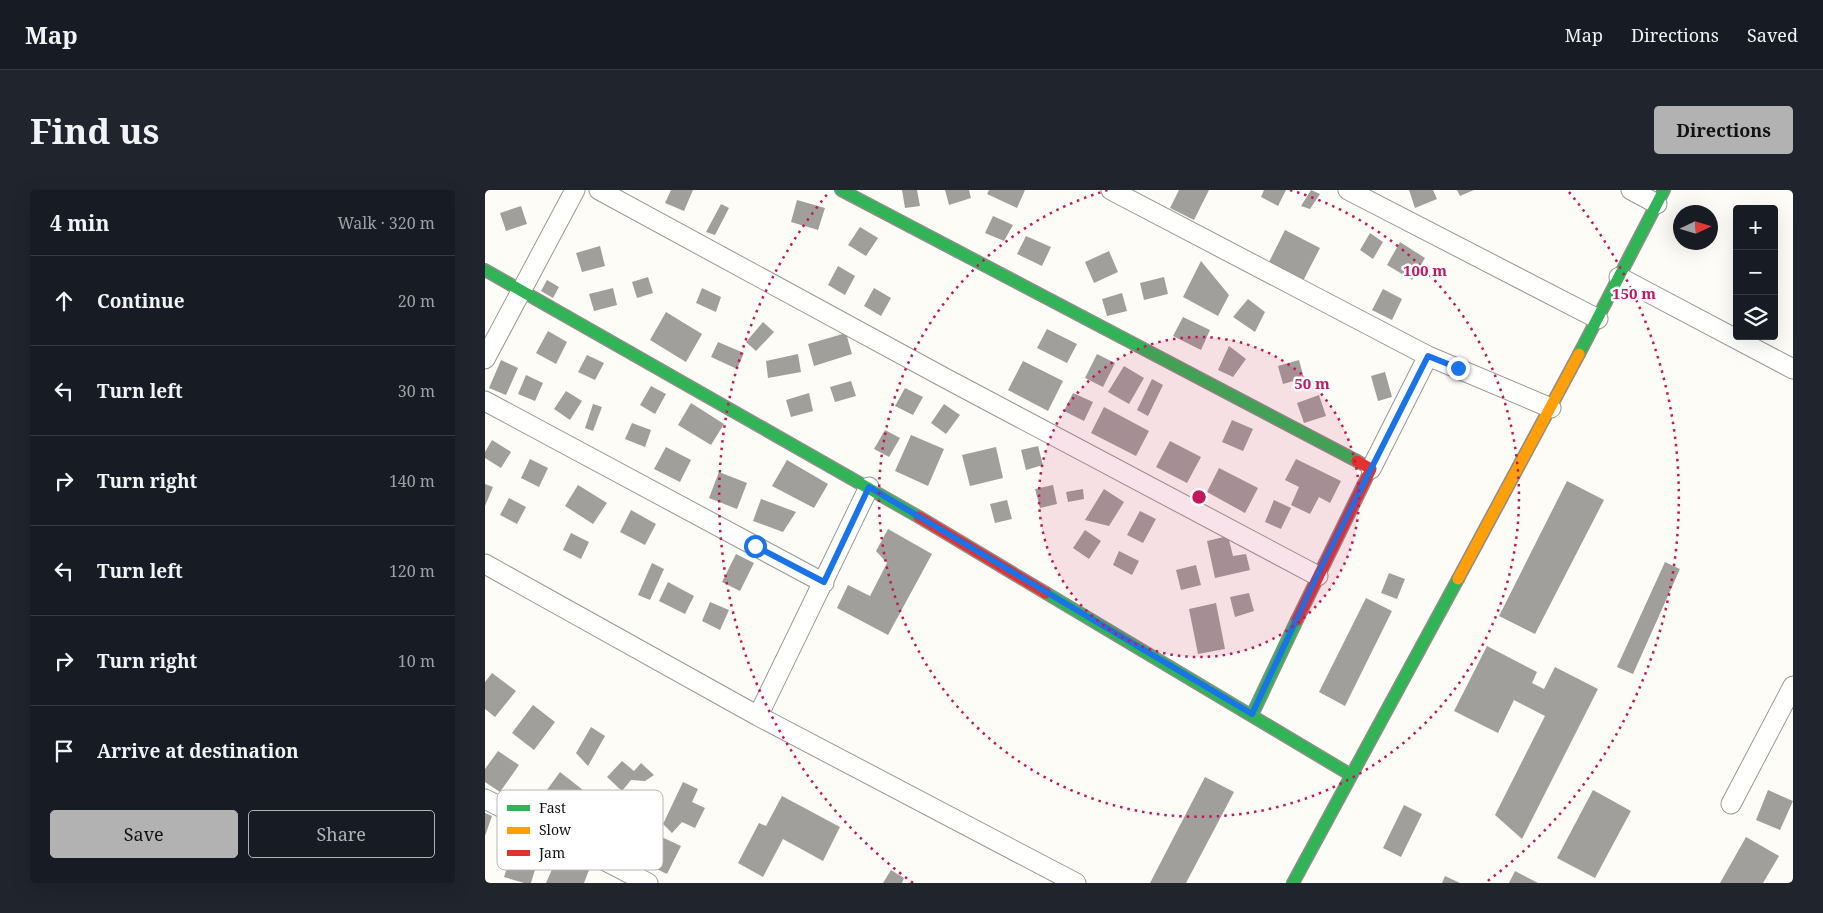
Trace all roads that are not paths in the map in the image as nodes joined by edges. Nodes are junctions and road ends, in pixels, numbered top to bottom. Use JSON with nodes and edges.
{"nodes":[{"id":1,"x":575,"y":190,"type":"edge"},
{"id":2,"x":599,"y":190,"type":"edge"},
{"id":3,"x":841,"y":190,"type":"edge"},
{"id":4,"x":1111,"y":190,"type":"edge"},
{"id":5,"x":1348,"y":190,"type":"edge"},
{"id":6,"x":1631,"y":190,"type":"edge"},
{"id":7,"x":1660,"y":197,"type":"edge"},
{"id":8,"x":485,"y":270,"type":"edge"},
{"id":9,"x":1619,"y":277,"type":"junction"},
{"id":10,"x":522,"y":290,"type":"junction"},
{"id":11,"x":1598,"y":319,"type":"junction"},
{"id":12,"x":1428,"y":356,"type":"junction"},
{"id":13,"x":485,"y":359,"type":"edge"},
{"id":14,"x":1793,"y":369,"type":"edge"},
{"id":15,"x":485,"y":401,"type":"edge"},
{"id":16,"x":1551,"y":408,"type":"junction"},
{"id":17,"x":1371,"y":468,"type":"junction"},
{"id":18,"x":869,"y":487,"type":"junction"},
{"id":19,"x":485,"y":564,"type":"edge"},
{"id":20,"x":1317,"y":576,"type":"junction"},
{"id":21,"x":824,"y":582,"type":"junction"},
{"id":22,"x":1793,"y":686,"type":"edge"},
{"id":23,"x":1252,"y":714,"type":"junction"},
{"id":24,"x":758,"y":716,"type":"junction"},
{"id":25,"x":1351,"y":775,"type":"junction"},
{"id":26,"x":485,"y":799,"type":"edge"},
{"id":27,"x":1731,"y":804,"type":"dead end"},
{"id":28,"x":497,"y":805,"type":"edge"},
{"id":29,"x":623,"y":870,"type":"edge"},
{"id":30,"x":648,"y":883,"type":"edge"},
{"id":31,"x":1076,"y":883,"type":"edge"},
{"id":32,"x":1293,"y":883,"type":"edge"}],
"edges":[{"from":1,"to":10,"type":"street"},
{"from":2,"to":20,"type":"street"},
{"from":3,"to":17,"type":"street"},
{"from":4,"to":12,"type":"street"},
{"from":5,"to":11,"type":"street"},
{"from":6,"to":7,"type":"street"},
{"from":7,"to":9,"type":"street"},
{"from":8,"to":10,"type":"street"},
{"from":9,"to":11,"type":"street"},
{"from":9,"to":14,"type":"street"},
{"from":10,"to":13,"type":"street"},
{"from":10,"to":18,"type":"street"},
{"from":11,"to":16,"type":"street"},
{"from":12,"to":16,"type":"street"},
{"from":12,"to":17,"type":"street"},
{"from":15,"to":21,"type":"street"},
{"from":16,"to":25,"type":"street"},
{"from":17,"to":20,"type":"street"},
{"from":18,"to":21,"type":"street"},
{"from":18,"to":23,"type":"street"},
{"from":19,"to":24,"type":"street"},
{"from":20,"to":23,"type":"street"},
{"from":21,"to":24,"type":"street"},
{"from":22,"to":27,"type":"street"},
{"from":23,"to":25,"type":"street"},
{"from":24,"to":31,"type":"street"},
{"from":25,"to":32,"type":"street"},
{"from":26,"to":28,"type":"street"},
{"from":29,"to":30,"type":"street"}]}
